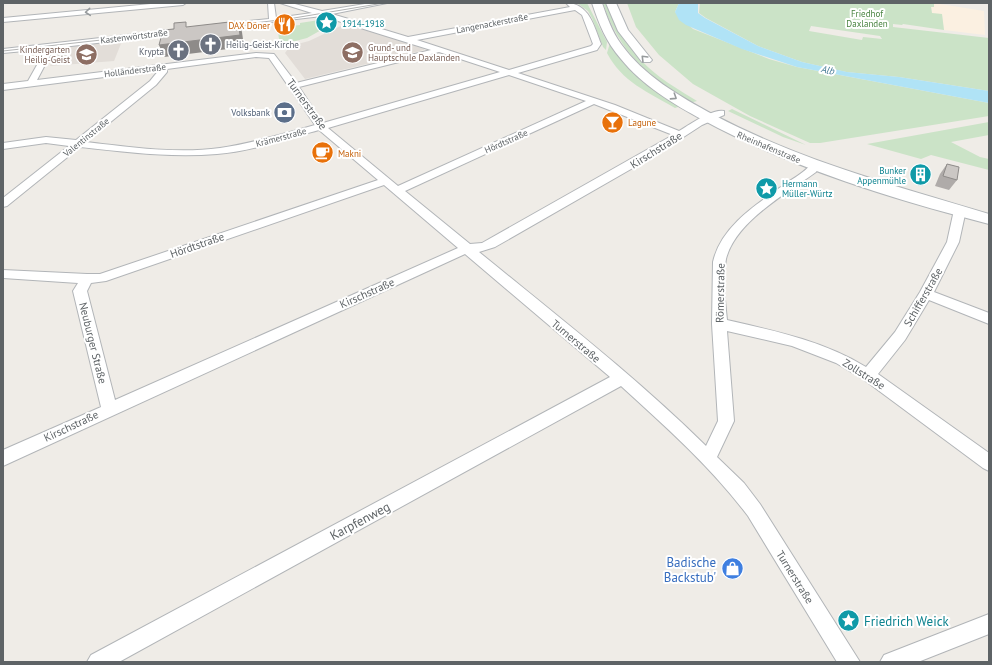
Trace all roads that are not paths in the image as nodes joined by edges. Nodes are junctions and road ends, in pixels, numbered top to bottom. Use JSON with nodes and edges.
{"nodes":[{"id":1,"x":183,"y":3,"type":"edge"},
{"id":2,"x":272,"y":3,"type":"edge"},
{"id":3,"x":284,"y":3,"type":"edge"},
{"id":4,"x":384,"y":3,"type":"edge"},
{"id":5,"x":597,"y":3,"type":"edge"},
{"id":6,"x":611,"y":3,"type":"edge"},
{"id":7,"x":572,"y":5,"type":"edge"},
{"id":8,"x":324,"y":13,"type":"junction"},
{"id":9,"x":3,"y":20,"type":"edge"},
{"id":10,"x":273,"y":20,"type":"junction"},
{"id":11,"x":212,"y":27,"type":"edge"},
{"id":12,"x":191,"y":30,"type":"edge"},
{"id":13,"x":408,"y":39,"type":"junction"},
{"id":14,"x":51,"y":46,"type":"junction"},
{"id":15,"x":440,"y":50,"type":"junction"},
{"id":16,"x":3,"y":51,"type":"edge"},
{"id":17,"x":267,"y":55,"type":"joint"},
{"id":18,"x":163,"y":66,"type":"junction"},
{"id":19,"x":657,"y":69,"type":"dead end"},
{"id":20,"x":508,"y":72,"type":"junction"},
{"id":21,"x":31,"y":83,"type":"junction"},
{"id":22,"x":294,"y":86,"type":"junction"},
{"id":23,"x":3,"y":87,"type":"edge"},
{"id":24,"x":680,"y":87,"type":"dead end"},
{"id":25,"x":594,"y":101,"type":"junction"},
{"id":26,"x":715,"y":115,"type":"junction"},
{"id":27,"x":321,"y":127,"type":"junction"},
{"id":28,"x":680,"y":134,"type":"junction"},
{"id":29,"x":79,"y":144,"type":"junction"},
{"id":30,"x":3,"y":146,"type":"edge"},
{"id":31,"x":815,"y":166,"type":"junction"},
{"id":32,"x":385,"y":181,"type":"junction"},
{"id":33,"x":396,"y":191,"type":"junction"},
{"id":34,"x":3,"y":204,"type":"edge"},
{"id":35,"x":960,"y":210,"type":"junction"},
{"id":36,"x":989,"y":213,"type":"edge"},
{"id":37,"x":989,"y":219,"type":"edge"},
{"id":38,"x":466,"y":249,"type":"junction"},
{"id":39,"x":3,"y":274,"type":"edge"},
{"id":40,"x":87,"y":279,"type":"junction"},
{"id":41,"x":926,"y":294,"type":"junction"},
{"id":42,"x":989,"y":319,"type":"edge"},
{"id":43,"x":720,"y":324,"type":"junction"},
{"id":44,"x":868,"y":374,"type":"junction"},
{"id":45,"x":622,"y":378,"type":"junction"},
{"id":46,"x":109,"y":408,"type":"junction"},
{"id":47,"x":3,"y":458,"type":"edge"},
{"id":48,"x":708,"y":458,"type":"junction"},
{"id":49,"x":989,"y":463,"type":"edge"},
{"id":50,"x":989,"y":624,"type":"edge"},
{"id":51,"x":98,"y":662,"type":"edge"},
{"id":52,"x":849,"y":662,"type":"edge"},
{"id":53,"x":891,"y":662,"type":"edge"}],
"edges":[{"from":1,"to":9,"type":"street","one_way":true},
{"from":2,"to":10,"type":"street"},
{"from":3,"to":8,"type":"street"},
{"from":4,"to":8,"type":"street"},
{"from":5,"to":26,"type":"main road","name":"Rheinhafenstraße","one_way":true},
{"from":19,"to":6,"type":"main road","one_way":true},
{"from":7,"to":13,"type":"street","name":"Langenackerstraße"},
{"from":7,"to":20,"type":"street","name":"Krämerstraße"},
{"from":8,"to":10,"type":"street"},
{"from":8,"to":13,"type":"street"},
{"from":10,"to":11,"type":"street"},
{"from":12,"to":14,"type":"street","name":"Kastenwörtstraße"},
{"from":13,"to":15,"type":"street"},
{"from":14,"to":16,"type":"street","name":"Kastenwörtstraße"},
{"from":14,"to":21,"type":"street"},
{"from":15,"to":20,"type":"street"},
{"from":15,"to":22,"type":"street"},
{"from":17,"to":18,"type":"street","name":"Holländerstraße"},
{"from":17,"to":22,"type":"street","name":"Turnerstraße"},
{"from":18,"to":21,"type":"street","name":"Holländerstraße"},
{"from":18,"to":29,"type":"street","name":"Valentinstraße"},
{"from":20,"to":25,"type":"street"},
{"from":20,"to":27,"type":"street","name":"Krämerstraße"},
{"from":21,"to":23,"type":"street","name":"Holländerstraße"},
{"from":22,"to":27,"type":"street","name":"Turnerstraße"},
{"from":24,"to":26,"type":"main road","name":"Rheinhafenstraße"},
{"from":25,"to":28,"type":"street"},
{"from":25,"to":33,"type":"street","name":"Hördtstraße"},
{"from":26,"to":28,"type":"street","name":"Kirschstraße"},
{"from":26,"to":31,"type":"main road","name":"Rheinhafenstraße"},
{"from":26,"to":36,"type":"main road","name":"Rheinhafenstraße"},
{"from":27,"to":29,"type":"street","name":"Krämerstraße"},
{"from":27,"to":32,"type":"street","name":"Turnerstraße"},
{"from":28,"to":38,"type":"street","name":"Kirschstraße"},
{"from":29,"to":30,"type":"street","name":"Krämerstraße"},
{"from":29,"to":34,"type":"street","name":"Valentinstraße"},
{"from":31,"to":35,"type":"main road","name":"Rheinhafenstraße"},
{"from":31,"to":43,"type":"street","name":"Römerstraße"},
{"from":32,"to":33,"type":"street","name":"Turnerstraße"},
{"from":32,"to":40,"type":"street","name":"Hördtstraße"},
{"from":33,"to":38,"type":"street","name":"Turnerstraße"},
{"from":35,"to":37,"type":"main road","name":"Rheinhafenstraße"},
{"from":35,"to":41,"type":"street","name":"Schifferstraße"},
{"from":38,"to":45,"type":"street","name":"Turnerstraße"},
{"from":38,"to":46,"type":"street","name":"Kirschstraße"},
{"from":39,"to":40,"type":"street","name":"Hördtstraße"},
{"from":40,"to":46,"type":"street","name":"Neuburger Straße"},
{"from":41,"to":42,"type":"street"},
{"from":41,"to":44,"type":"street","name":"Schifferstraße"},
{"from":43,"to":44,"type":"street","name":"Zollstraße"},
{"from":43,"to":48,"type":"street","name":"Römerstraße"},
{"from":44,"to":49,"type":"street","name":"Zollstraße"},
{"from":45,"to":48,"type":"street","name":"Turnerstraße"},
{"from":45,"to":51,"type":"street","name":"Karpfenweg"},
{"from":46,"to":47,"type":"street","name":"Kirschstraße"},
{"from":48,"to":52,"type":"street","name":"Turnerstraße"},
{"from":50,"to":53,"type":"street"}]}
